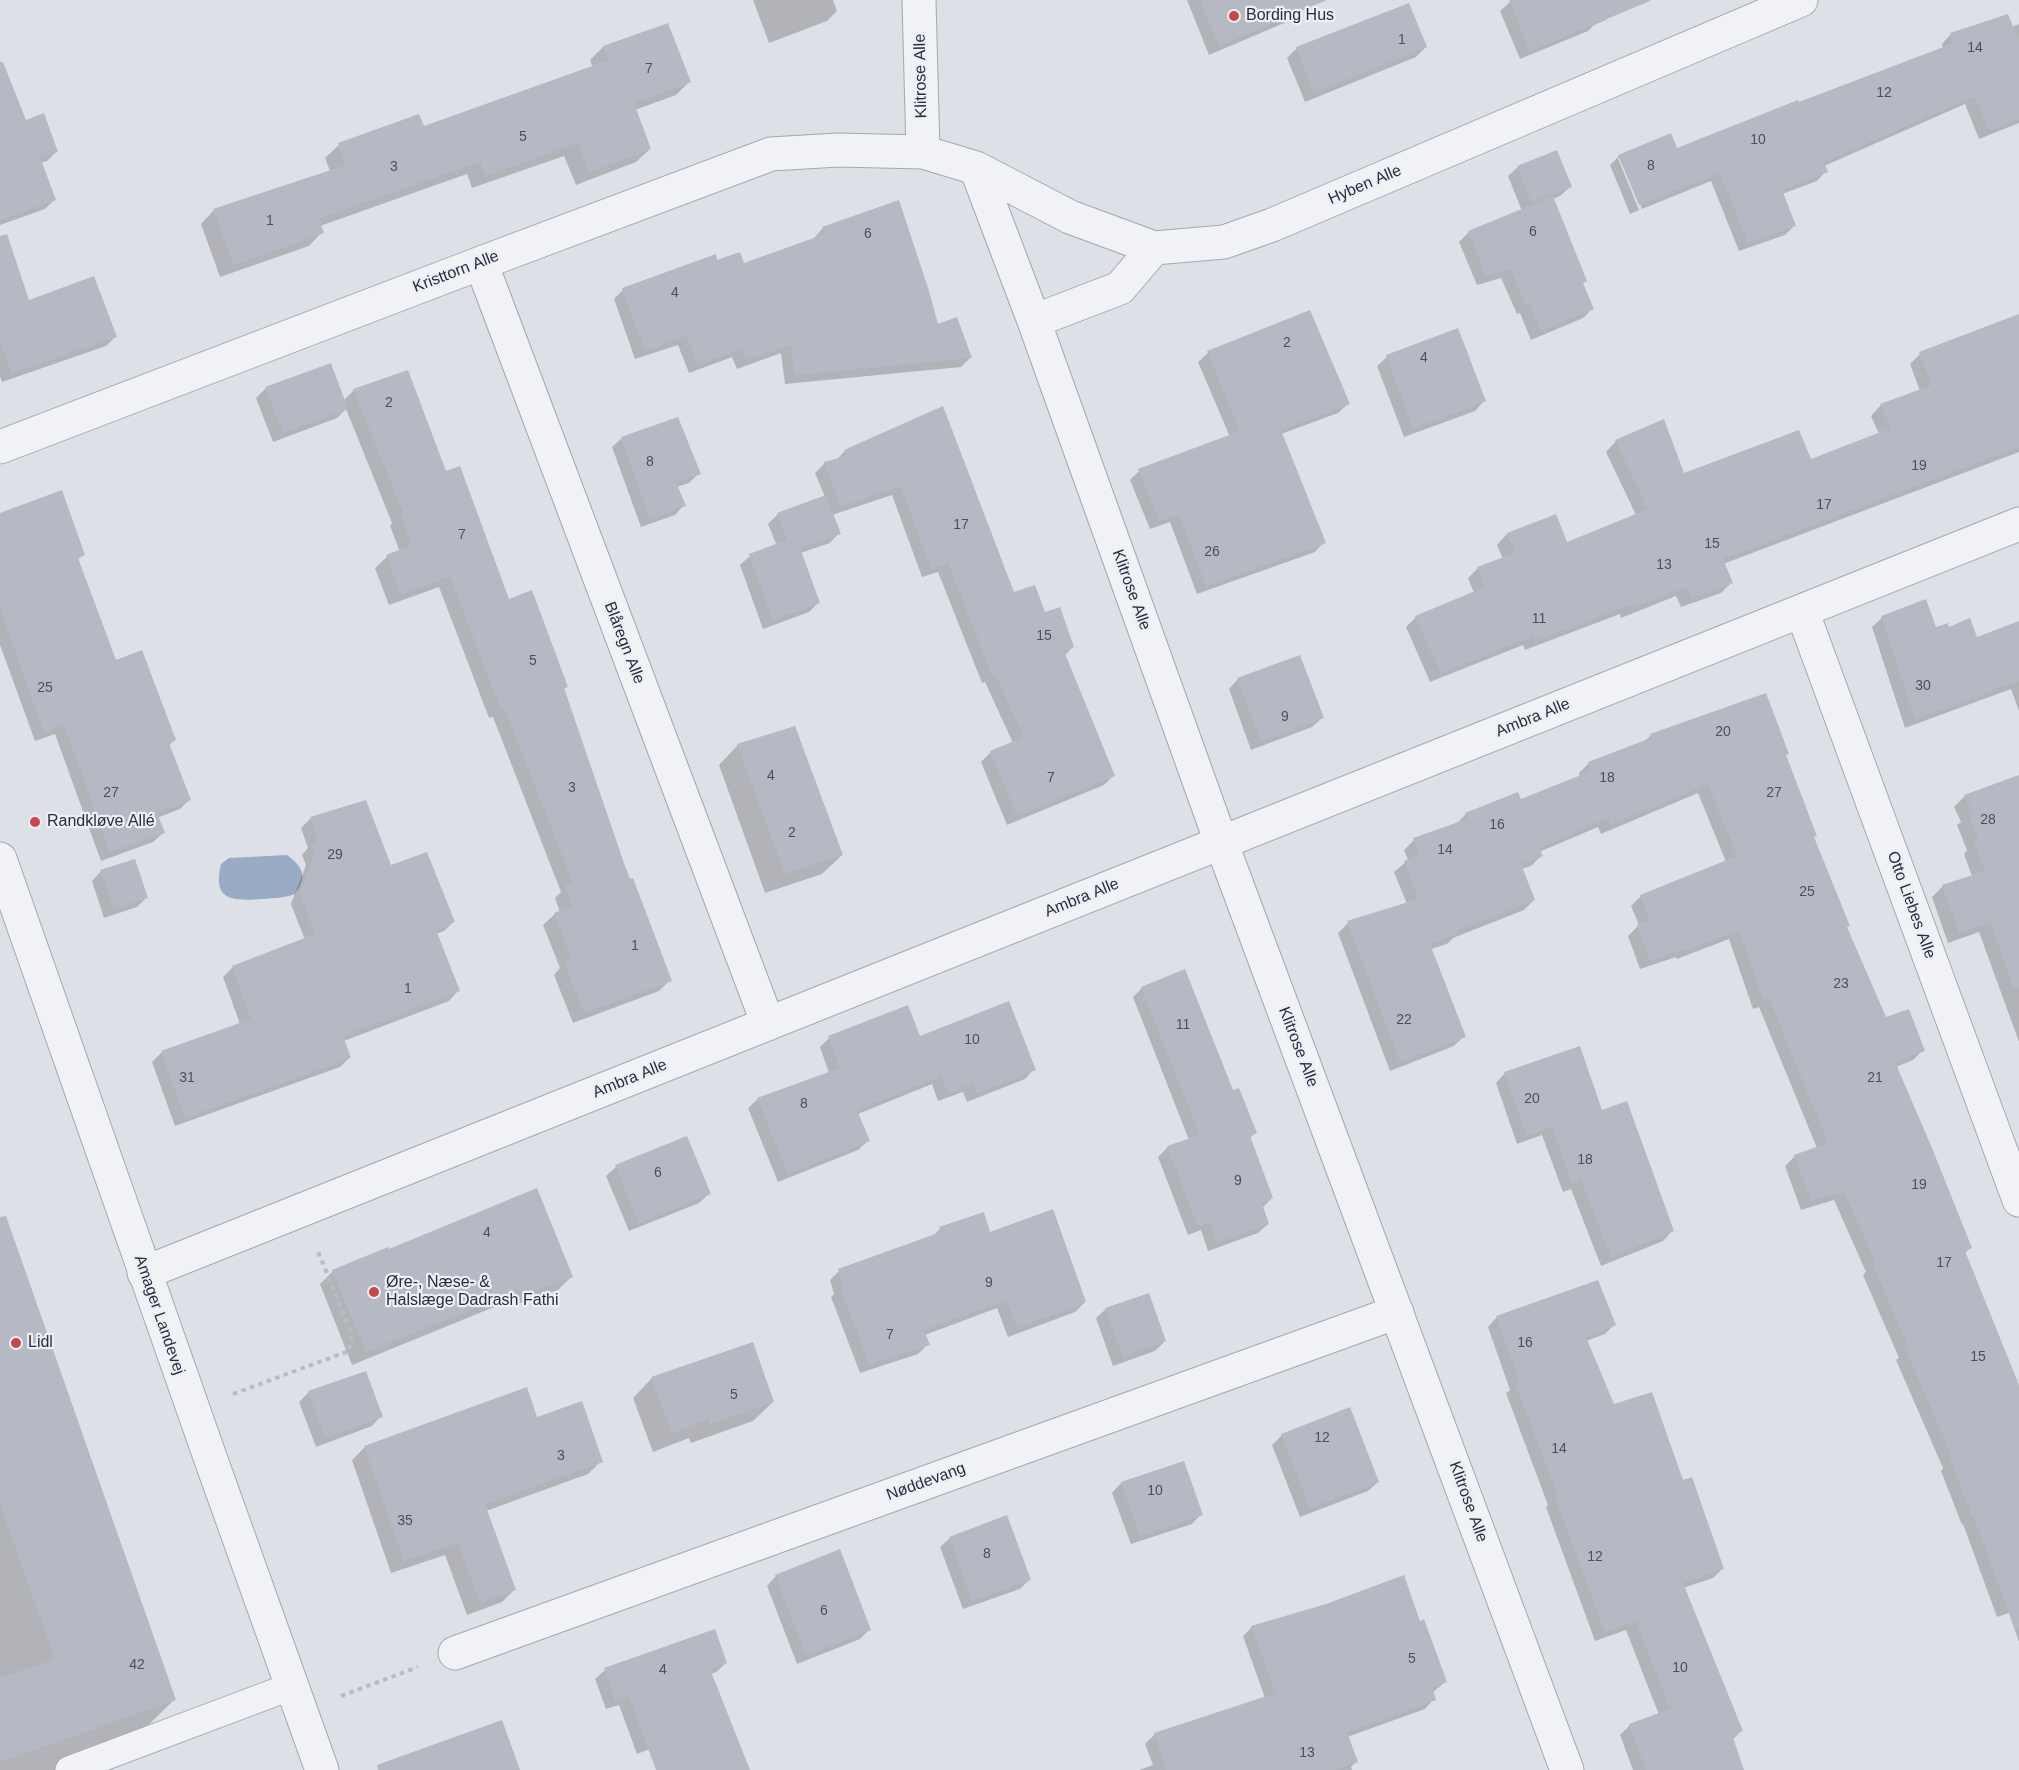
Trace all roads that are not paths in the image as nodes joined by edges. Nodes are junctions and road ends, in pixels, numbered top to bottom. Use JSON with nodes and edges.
{"nodes":[{"id":1,"x":919,"y":0,"type":"edge"},
{"id":2,"x":1802,"y":0,"type":"edge"},
{"id":3,"x":923,"y":152,"type":"junction"},
{"id":4,"x":976,"y":168,"type":"junction"},
{"id":5,"x":1154,"y":248,"type":"junction"},
{"id":6,"x":481,"y":262,"type":"junction"},
{"id":7,"x":1034,"y":321,"type":"junction"},
{"id":8,"x":0,"y":447,"type":"edge"},
{"id":9,"x":2019,"y":524,"type":"edge"},
{"id":10,"x":1802,"y":611,"type":"junction"},
{"id":11,"x":1221,"y":842,"type":"junction"},
{"id":12,"x":0,"y":859,"type":"edge"},
{"id":13,"x":768,"y":1024,"type":"junction"},
{"id":14,"x":2019,"y":1200,"type":"edge"},
{"id":15,"x":144,"y":1273,"type":"junction"},
{"id":16,"x":1397,"y":1312,"type":"junction"},
{"id":17,"x":455,"y":1653,"type":"road end"},
{"id":18,"x":296,"y":1699,"type":"junction"},
{"id":19,"x":69,"y":1770,"type":"edge"},
{"id":20,"x":322,"y":1770,"type":"edge"},
{"id":21,"x":1567,"y":1770,"type":"edge"}],
"edges":[{"from":1,"to":3,"type":"street","name":"Klitrose Alle"},
{"from":2,"to":5,"type":"street","name":"Hyben Alle"},
{"from":3,"to":4,"type":"street","name":"Hyben Alle"},
{"from":3,"to":6,"type":"street","name":"Kristtorn Alle"},
{"from":4,"to":5,"type":"street","name":"Hyben Alle"},
{"from":4,"to":7,"type":"street","name":"Klitrose Alle"},
{"from":5,"to":7,"type":"street"},
{"from":6,"to":8,"type":"street","name":"Kristtorn Alle"},
{"from":6,"to":13,"type":"street","name":"Blåregn Alle"},
{"from":7,"to":11,"type":"street","name":"Klitrose Alle"},
{"from":9,"to":10,"type":"street","name":"Ambra Alle"},
{"from":10,"to":11,"type":"street","name":"Ambra Alle"},
{"from":10,"to":14,"type":"street","name":"Otto Liebes Alle"},
{"from":11,"to":13,"type":"street","name":"Ambra Alle"},
{"from":11,"to":16,"type":"street","name":"Klitrose Alle"},
{"from":12,"to":15,"type":"street","name":"Amager Landevej"},
{"from":13,"to":15,"type":"street","name":"Ambra Alle"},
{"from":15,"to":18,"type":"street","name":"Amager Landevej"},
{"from":16,"to":17,"type":"street","name":"Nøddevang"},
{"from":16,"to":21,"type":"street","name":"Klitrose Alle"},
{"from":18,"to":19,"type":"lane"},
{"from":18,"to":20,"type":"street","name":"Amager Landevej"}]}
